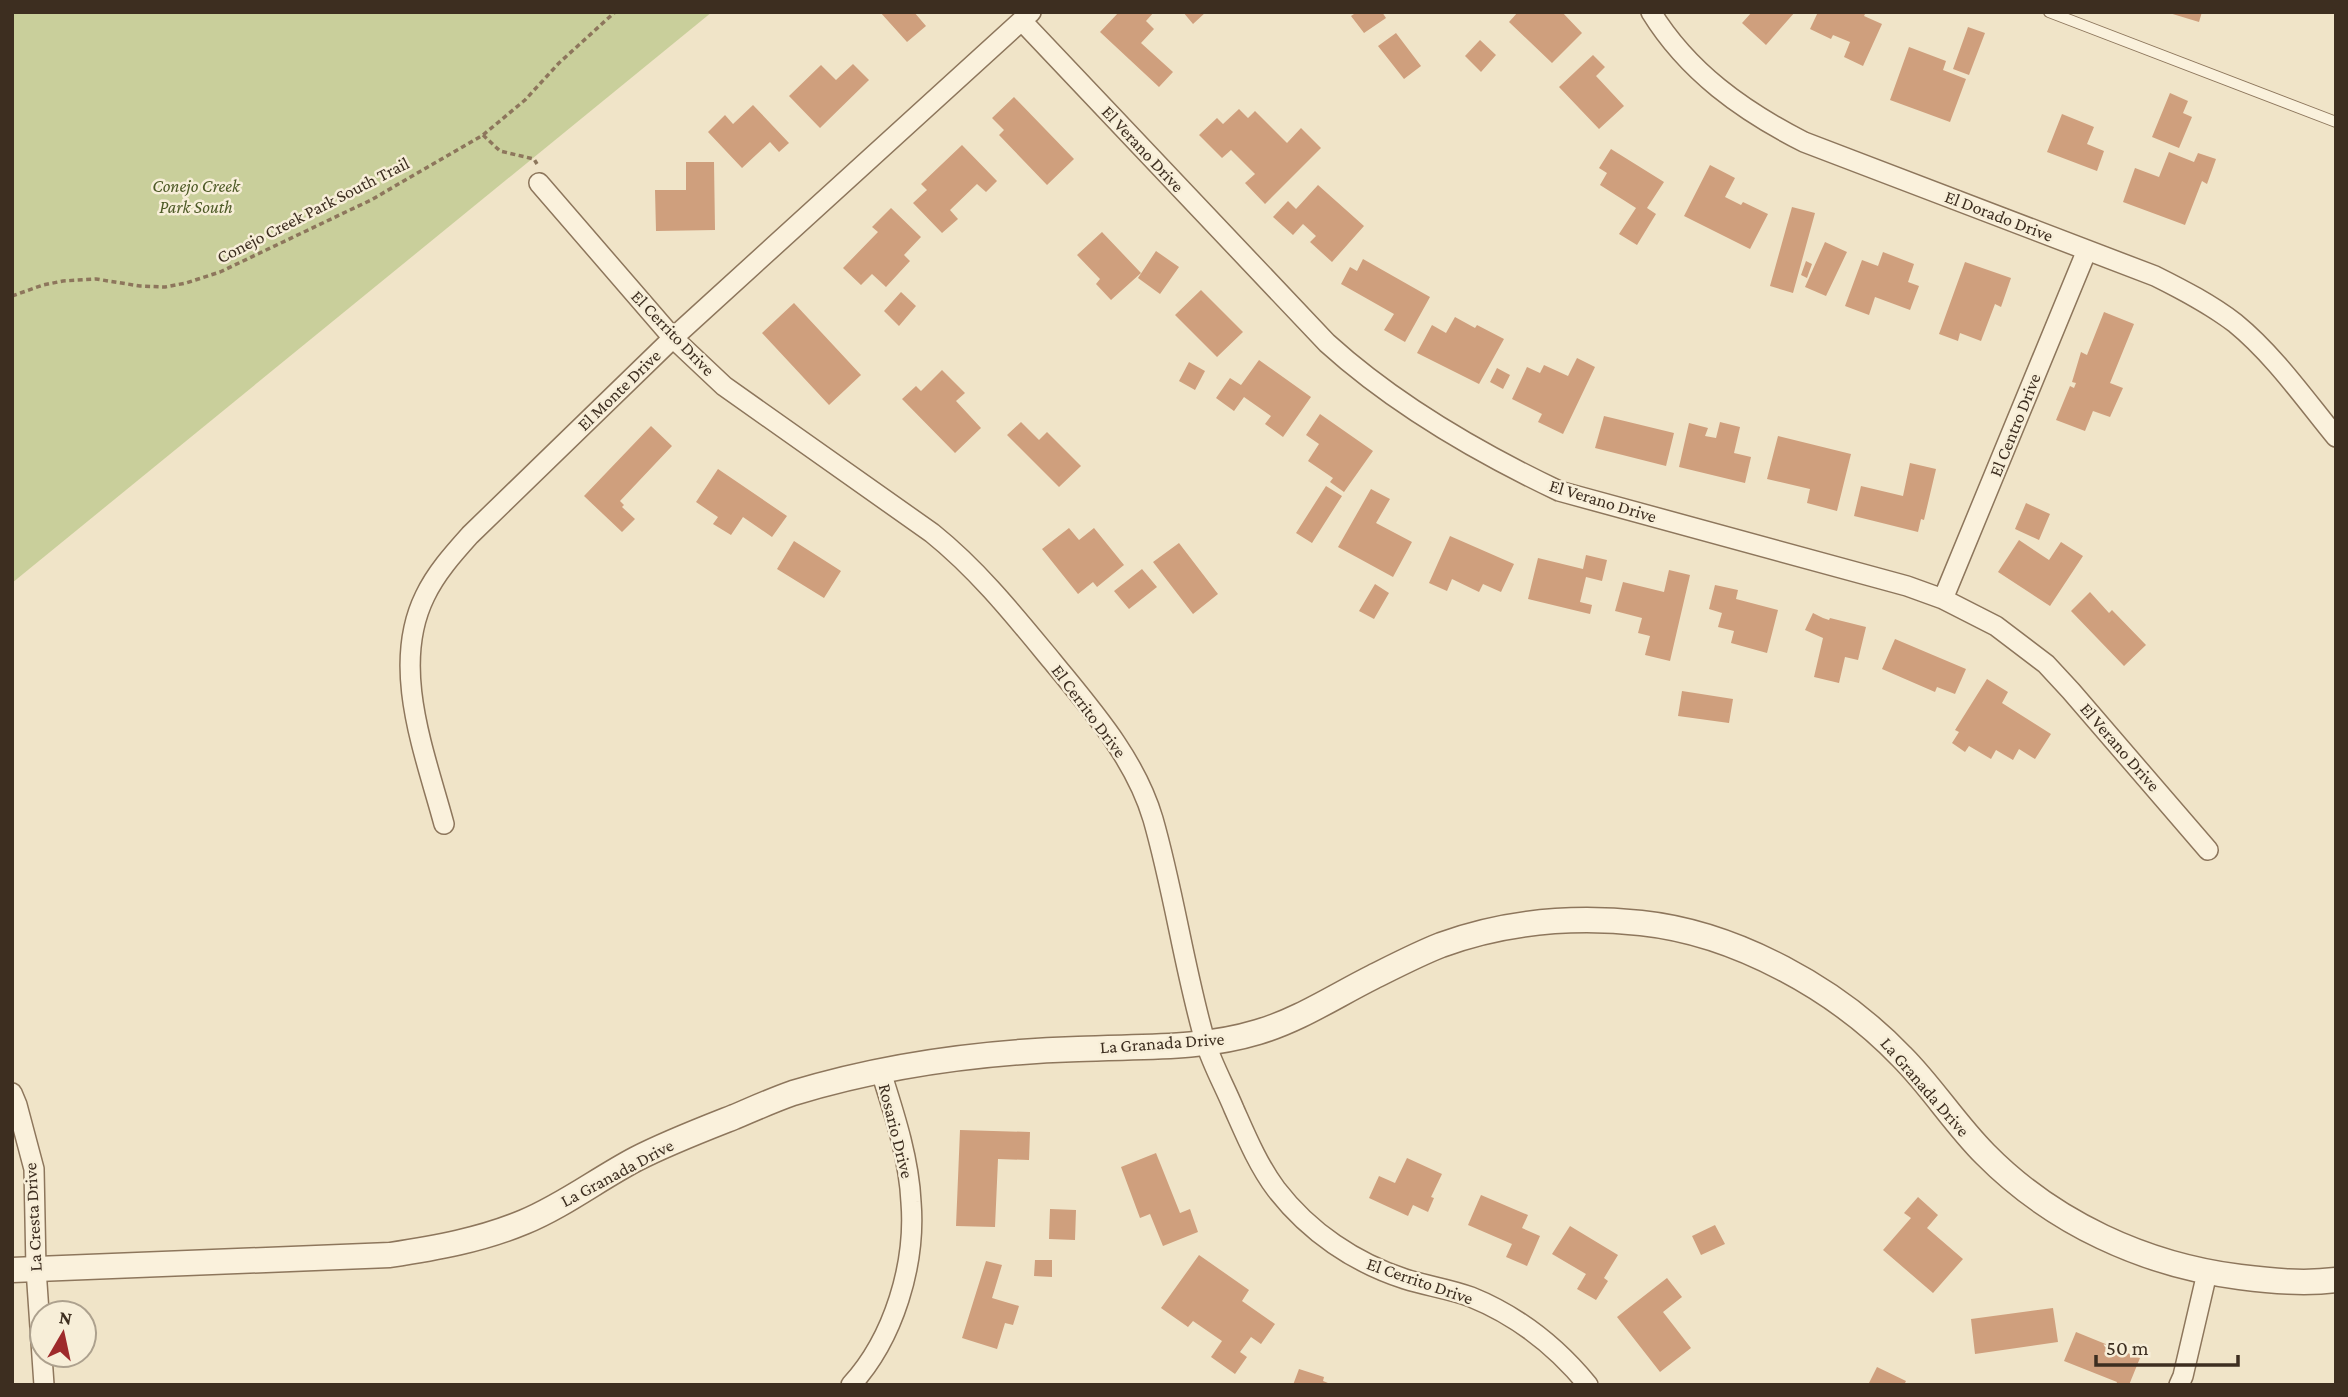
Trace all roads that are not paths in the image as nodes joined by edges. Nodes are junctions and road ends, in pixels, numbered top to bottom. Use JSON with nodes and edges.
{"nodes":[{"id":1,"x":1651,"y":12,"type":"edge"},
{"id":2,"x":2049,"y":12,"type":"edge"},
{"id":3,"x":1027,"y":16,"type":"edge"},
{"id":4,"x":2336,"y":122,"type":"edge"},
{"id":5,"x":539,"y":183,"type":"road end"},
{"id":6,"x":2087,"y":250,"type":"junction"},
{"id":7,"x":673,"y":338,"type":"junction"},
{"id":8,"x":2336,"y":438,"type":"edge"},
{"id":9,"x":1943,"y":599,"type":"junction"},
{"id":10,"x":444,"y":824,"type":"dead end"},
{"id":11,"x":2208,"y":850,"type":"dead end"},
{"id":12,"x":1206,"y":1043,"type":"junction"},
{"id":13,"x":881,"y":1072,"type":"junction"},
{"id":14,"x":12,"y":1093,"type":"edge"},
{"id":15,"x":24,"y":1270,"type":"edge"},
{"id":16,"x":2207,"y":1273,"type":"junction"},
{"id":17,"x":2336,"y":1280,"type":"edge"},
{"id":18,"x":44,"y":1385,"type":"edge"},
{"id":19,"x":851,"y":1385,"type":"edge"},
{"id":20,"x":1588,"y":1385,"type":"edge"},
{"id":21,"x":2179,"y":1385,"type":"edge"}],
"edges":[{"from":1,"to":6,"type":"street","name":"El Dorado Drive"},
{"from":2,"to":4,"type":"lane"},
{"from":3,"to":7,"type":"street","name":"El Monte Drive"},
{"from":3,"to":9,"type":"street","name":"El Verano Drive"},
{"from":5,"to":7,"type":"street","name":"El Cerrito Drive"},
{"from":6,"to":8,"type":"street","name":"El Dorado Drive"},
{"from":6,"to":9,"type":"street","name":"El Centro Drive"},
{"from":7,"to":10,"type":"street","name":"El Monte Drive"},
{"from":7,"to":12,"type":"street","name":"El Cerrito Drive"},
{"from":9,"to":11,"type":"street","name":"El Verano Drive"},
{"from":12,"to":13,"type":"street","name":"La Granada Drive"},
{"from":12,"to":16,"type":"street","name":"La Granada Drive"},
{"from":12,"to":20,"type":"street","name":"El Cerrito Drive"},
{"from":13,"to":15,"type":"street","name":"La Granada Drive"},
{"from":13,"to":19,"type":"street","name":"Rosario Drive"},
{"from":14,"to":15,"type":"street","name":"La Cresta Drive"},
{"from":15,"to":18,"type":"street","name":"La Cresta Drive"},
{"from":16,"to":17,"type":"street","name":"La Granada Drive"},
{"from":16,"to":21,"type":"street"}]}
